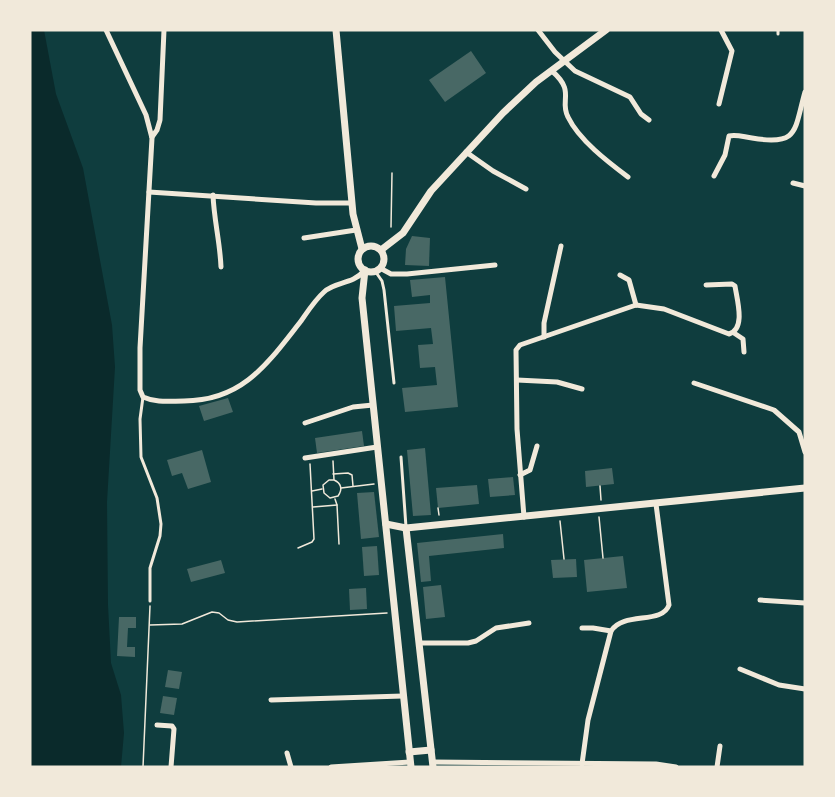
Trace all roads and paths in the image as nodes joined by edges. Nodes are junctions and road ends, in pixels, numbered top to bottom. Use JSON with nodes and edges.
{"nodes":[{"id":1,"x":106,"y":30,"type":"edge"},
{"id":2,"x":164,"y":30,"type":"edge"},
{"id":3,"x":336,"y":30,"type":"edge"},
{"id":4,"x":538,"y":30,"type":"edge"},
{"id":5,"x":606,"y":30,"type":"edge"},
{"id":6,"x":721,"y":30,"type":"edge"},
{"id":7,"x":565,"y":62,"type":"junction"},
{"id":8,"x":552,"y":71,"type":"junction"},
{"id":9,"x":805,"y":92,"type":"edge"},
{"id":10,"x":719,"y":104,"type":"dead end"},
{"id":11,"x":649,"y":120,"type":"dead end"},
{"id":12,"x":152,"y":138,"type":"junction"},
{"id":13,"x":466,"y":152,"type":"junction"},
{"id":14,"x":392,"y":173,"type":"dead end"},
{"id":15,"x":714,"y":176,"type":"dead end"},
{"id":16,"x":628,"y":177,"type":"dead end"},
{"id":17,"x":793,"y":183,"type":"dead end"},
{"id":18,"x":805,"y":186,"type":"edge"},
{"id":19,"x":526,"y":189,"type":"dead end"},
{"id":20,"x":149,"y":192,"type":"junction"},
{"id":21,"x":213,"y":195,"type":"junction"},
{"id":22,"x":352,"y":203,"type":"junction"},
{"id":23,"x":390,"y":227,"type":"dead end"},
{"id":24,"x":356,"y":230,"type":"junction"},
{"id":25,"x":304,"y":238,"type":"dead end"},
{"id":26,"x":561,"y":246,"type":"dead end"},
{"id":27,"x":362,"y":249,"type":"junction"},
{"id":28,"x":381,"y":250,"type":"junction"},
{"id":29,"x":495,"y":265,"type":"dead end"},
{"id":30,"x":221,"y":267,"type":"dead end"},
{"id":31,"x":377,"y":269,"type":"junction"},
{"id":32,"x":365,"y":270,"type":"junction"},
{"id":33,"x":620,"y":275,"type":"dead end"},
{"id":34,"x":706,"y":285,"type":"dead end"},
{"id":35,"x":636,"y":304,"type":"junction"},
{"id":36,"x":734,"y":333,"type":"junction"},
{"id":37,"x":544,"y":337,"type":"junction"},
{"id":38,"x":744,"y":352,"type":"dead end"},
{"id":39,"x":517,"y":380,"type":"junction"},
{"id":40,"x":694,"y":383,"type":"dead end"},
{"id":41,"x":394,"y":384,"type":"dead end"},
{"id":42,"x":582,"y":389,"type":"dead end"},
{"id":43,"x":143,"y":397,"type":"junction"},
{"id":44,"x":373,"y":405,"type":"junction"},
{"id":45,"x":305,"y":423,"type":"dead end"},
{"id":46,"x":537,"y":446,"type":"dead end"},
{"id":47,"x":377,"y":447,"type":"junction"},
{"id":48,"x":805,"y":452,"type":"edge"},
{"id":49,"x":332,"y":453,"type":"junction"},
{"id":50,"x":307,"y":457,"type":"joint"},
{"id":51,"x":401,"y":457,"type":"dead end"},
{"id":52,"x":333,"y":474,"type":"junction"},
{"id":53,"x":520,"y":475,"type":"junction"},
{"id":54,"x":334,"y":480,"type":"junction"},
{"id":55,"x":381,"y":483,"type":"junction"},
{"id":56,"x":600,"y":486,"type":"dead end"},
{"id":57,"x":353,"y":487,"type":"junction"},
{"id":58,"x":341,"y":488,"type":"junction"},
{"id":59,"x":805,"y":488,"type":"edge"},
{"id":60,"x":322,"y":489,"type":"junction"},
{"id":61,"x":311,"y":491,"type":"junction"},
{"id":62,"x":334,"y":498,"type":"junction"},
{"id":63,"x":337,"y":504,"type":"junction"},
{"id":64,"x":657,"y":504,"type":"junction"},
{"id":65,"x":312,"y":508,"type":"junction"},
{"id":66,"x":600,"y":510,"type":"junction"},
{"id":67,"x":559,"y":514,"type":"junction"},
{"id":68,"x":524,"y":517,"type":"junction"},
{"id":69,"x":386,"y":524,"type":"junction"},
{"id":70,"x":406,"y":528,"type":"junction"},
{"id":71,"x":339,"y":544,"type":"dead end"},
{"id":72,"x":298,"y":548,"type":"dead end"},
{"id":73,"x":603,"y":558,"type":"dead end"},
{"id":74,"x":564,"y":559,"type":"dead end"},
{"id":75,"x":760,"y":600,"type":"dead end"},
{"id":76,"x":150,"y":601,"type":"joint"},
{"id":77,"x":805,"y":603,"type":"edge"},
{"id":78,"x":395,"y":613,"type":"junction"},
{"id":79,"x":529,"y":623,"type":"dead end"},
{"id":80,"x":150,"y":625,"type":"junction"},
{"id":81,"x":582,"y":628,"type":"dead end"},
{"id":82,"x":611,"y":631,"type":"junction"},
{"id":83,"x":419,"y":643,"type":"junction"},
{"id":84,"x":740,"y":669,"type":"dead end"},
{"id":85,"x":805,"y":688,"type":"edge"},
{"id":86,"x":404,"y":696,"type":"junction"},
{"id":87,"x":271,"y":700,"type":"dead end"},
{"id":88,"x":156,"y":725,"type":"dead end"},
{"id":89,"x":720,"y":746,"type":"dead end"},
{"id":90,"x":431,"y":750,"type":"junction"},
{"id":91,"x":409,"y":752,"type":"junction"},
{"id":92,"x":287,"y":753,"type":"dead end"},
{"id":93,"x":410,"y":764,"type":"edge"},
{"id":94,"x":582,"y":764,"type":"junction"},
{"id":95,"x":433,"y":765,"type":"edge"},
{"id":96,"x":143,"y":767,"type":"edge"},
{"id":97,"x":171,"y":767,"type":"edge"},
{"id":98,"x":291,"y":767,"type":"edge"},
{"id":99,"x":331,"y":767,"type":"edge"},
{"id":100,"x":676,"y":767,"type":"edge"},
{"id":101,"x":717,"y":767,"type":"edge"}],
"edges":[{"from":1,"to":12,"type":"street"},
{"from":2,"to":12,"type":"street"},
{"from":3,"to":22,"type":"street"},
{"from":4,"to":7,"type":"street"},
{"from":5,"to":7,"type":"street"},
{"from":6,"to":10,"type":"street"},
{"from":7,"to":8,"type":"street"},
{"from":7,"to":11,"type":"street"},
{"from":8,"to":13,"type":"street"},
{"from":8,"to":16,"type":"street"},
{"from":9,"to":15,"type":"street"},
{"from":12,"to":20,"type":"street"},
{"from":13,"to":19,"type":"street"},
{"from":13,"to":28,"type":"street"},
{"from":14,"to":23,"type":"path"},
{"from":17,"to":18,"type":"street"},
{"from":20,"to":21,"type":"street"},
{"from":20,"to":43,"type":"street"},
{"from":21,"to":22,"type":"street"},
{"from":21,"to":30,"type":"street"},
{"from":22,"to":24,"type":"street"},
{"from":24,"to":25,"type":"street"},
{"from":24,"to":27,"type":"street"},
{"from":26,"to":37,"type":"street"},
{"from":27,"to":28,"type":"street"},
{"from":27,"to":32,"type":"street"},
{"from":28,"to":31,"type":"street"},
{"from":29,"to":31,"type":"street"},
{"from":31,"to":32,"type":"street"},
{"from":31,"to":41,"type":"lane"},
{"from":32,"to":43,"type":"street"},
{"from":32,"to":44,"type":"street"},
{"from":33,"to":35,"type":"street"},
{"from":34,"to":36,"type":"street"},
{"from":35,"to":36,"type":"street"},
{"from":35,"to":37,"type":"street"},
{"from":36,"to":38,"type":"street"},
{"from":37,"to":39,"type":"street"},
{"from":39,"to":42,"type":"street"},
{"from":39,"to":53,"type":"street"},
{"from":40,"to":48,"type":"street"},
{"from":43,"to":76,"type":"lane"},
{"from":44,"to":45,"type":"street"},
{"from":44,"to":47,"type":"street"},
{"from":46,"to":53,"type":"street"},
{"from":47,"to":49,"type":"street"},
{"from":47,"to":55,"type":"street"},
{"from":49,"to":50,"type":"street"},
{"from":49,"to":52,"type":"path"},
{"from":50,"to":61,"type":"path"},
{"from":51,"to":70,"type":"lane"},
{"from":52,"to":54,"type":"path"},
{"from":52,"to":57,"type":"path"},
{"from":53,"to":68,"type":"street"},
{"from":54,"to":58,"type":"path"},
{"from":54,"to":60,"type":"path"},
{"from":55,"to":57,"type":"path"},
{"from":55,"to":69,"type":"street"},
{"from":56,"to":66,"type":"path"},
{"from":57,"to":58,"type":"path"},
{"from":58,"to":62,"type":"path"},
{"from":59,"to":64,"type":"street"},
{"from":60,"to":61,"type":"path"},
{"from":60,"to":62,"type":"path"},
{"from":61,"to":65,"type":"path"},
{"from":62,"to":63,"type":"path"},
{"from":63,"to":65,"type":"path"},
{"from":63,"to":71,"type":"path"},
{"from":64,"to":66,"type":"street"},
{"from":64,"to":82,"type":"street"},
{"from":65,"to":72,"type":"path"},
{"from":66,"to":67,"type":"street"},
{"from":66,"to":73,"type":"path"},
{"from":67,"to":68,"type":"street"},
{"from":67,"to":74,"type":"path"},
{"from":68,"to":70,"type":"street"},
{"from":69,"to":70,"type":"street"},
{"from":69,"to":78,"type":"street"},
{"from":70,"to":83,"type":"street"},
{"from":75,"to":77,"type":"street"},
{"from":76,"to":80,"type":"path"},
{"from":78,"to":80,"type":"path"},
{"from":78,"to":86,"type":"street"},
{"from":79,"to":83,"type":"street"},
{"from":80,"to":96,"type":"path"},
{"from":81,"to":82,"type":"street"},
{"from":82,"to":94,"type":"street"},
{"from":83,"to":90,"type":"street"},
{"from":84,"to":85,"type":"street"},
{"from":86,"to":87,"type":"street"},
{"from":86,"to":91,"type":"street"},
{"from":88,"to":97,"type":"street"},
{"from":89,"to":101,"type":"street"},
{"from":90,"to":91,"type":"street"},
{"from":90,"to":95,"type":"street"},
{"from":91,"to":93,"type":"street"},
{"from":92,"to":98,"type":"street"},
{"from":93,"to":99,"type":"street"},
{"from":94,"to":95,"type":"street"},
{"from":94,"to":100,"type":"street"}]}
